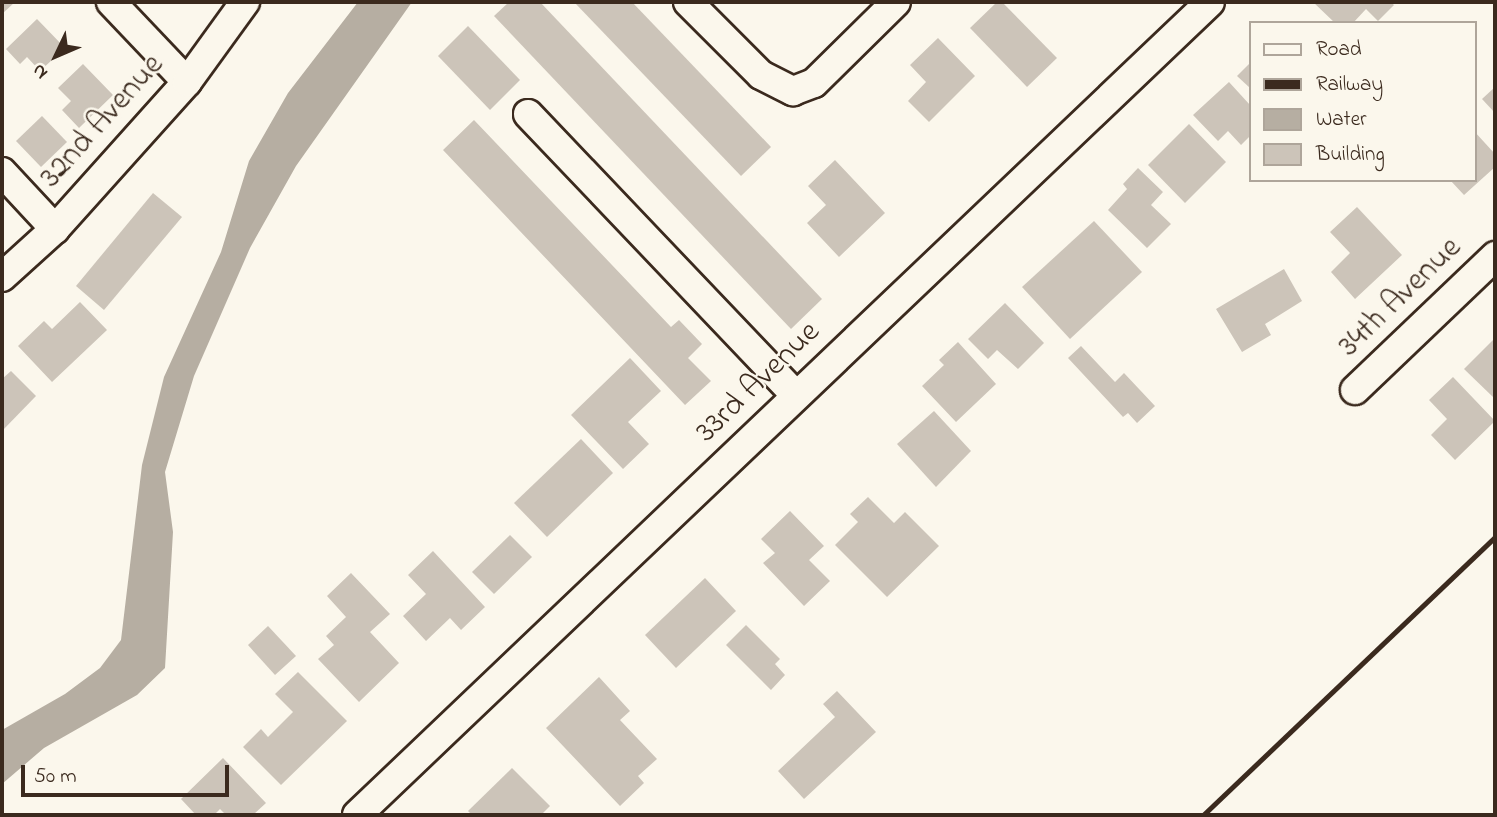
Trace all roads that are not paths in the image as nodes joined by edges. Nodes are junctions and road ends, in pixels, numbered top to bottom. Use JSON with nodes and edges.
{"nodes":[{"id":1,"x":111,"y":2,"type":"edge"},
{"id":2,"x":246,"y":2,"type":"edge"},
{"id":3,"x":688,"y":2,"type":"edge"},
{"id":4,"x":896,"y":2,"type":"edge"},
{"id":5,"x":1210,"y":2,"type":"edge"},
{"id":6,"x":187,"y":82,"type":"junction"},
{"id":7,"x":528,"y":114,"type":"dead end"},
{"id":8,"x":2,"y":173,"type":"edge"},
{"id":9,"x":55,"y":229,"type":"junction"},
{"id":10,"x":1495,"y":256,"type":"edge"},
{"id":11,"x":2,"y":277,"type":"edge"},
{"id":12,"x":1355,"y":390,"type":"dead end"},
{"id":13,"x":796,"y":395,"type":"junction"},
{"id":14,"x":357,"y":815,"type":"edge"}],
"edges":[{"from":1,"to":6,"type":"street"},
{"from":2,"to":6,"type":"street","name":"32nd Avenue"},
{"from":3,"to":4,"type":"street"},
{"from":5,"to":13,"type":"street","name":"33rd Avenue"},
{"from":6,"to":9,"type":"street","name":"32nd Avenue"},
{"from":7,"to":13,"type":"street"},
{"from":8,"to":9,"type":"street"},
{"from":9,"to":11,"type":"street","name":"32nd Avenue"},
{"from":10,"to":12,"type":"street","name":"34th Avenue"},
{"from":13,"to":14,"type":"street","name":"33rd Avenue"}]}
